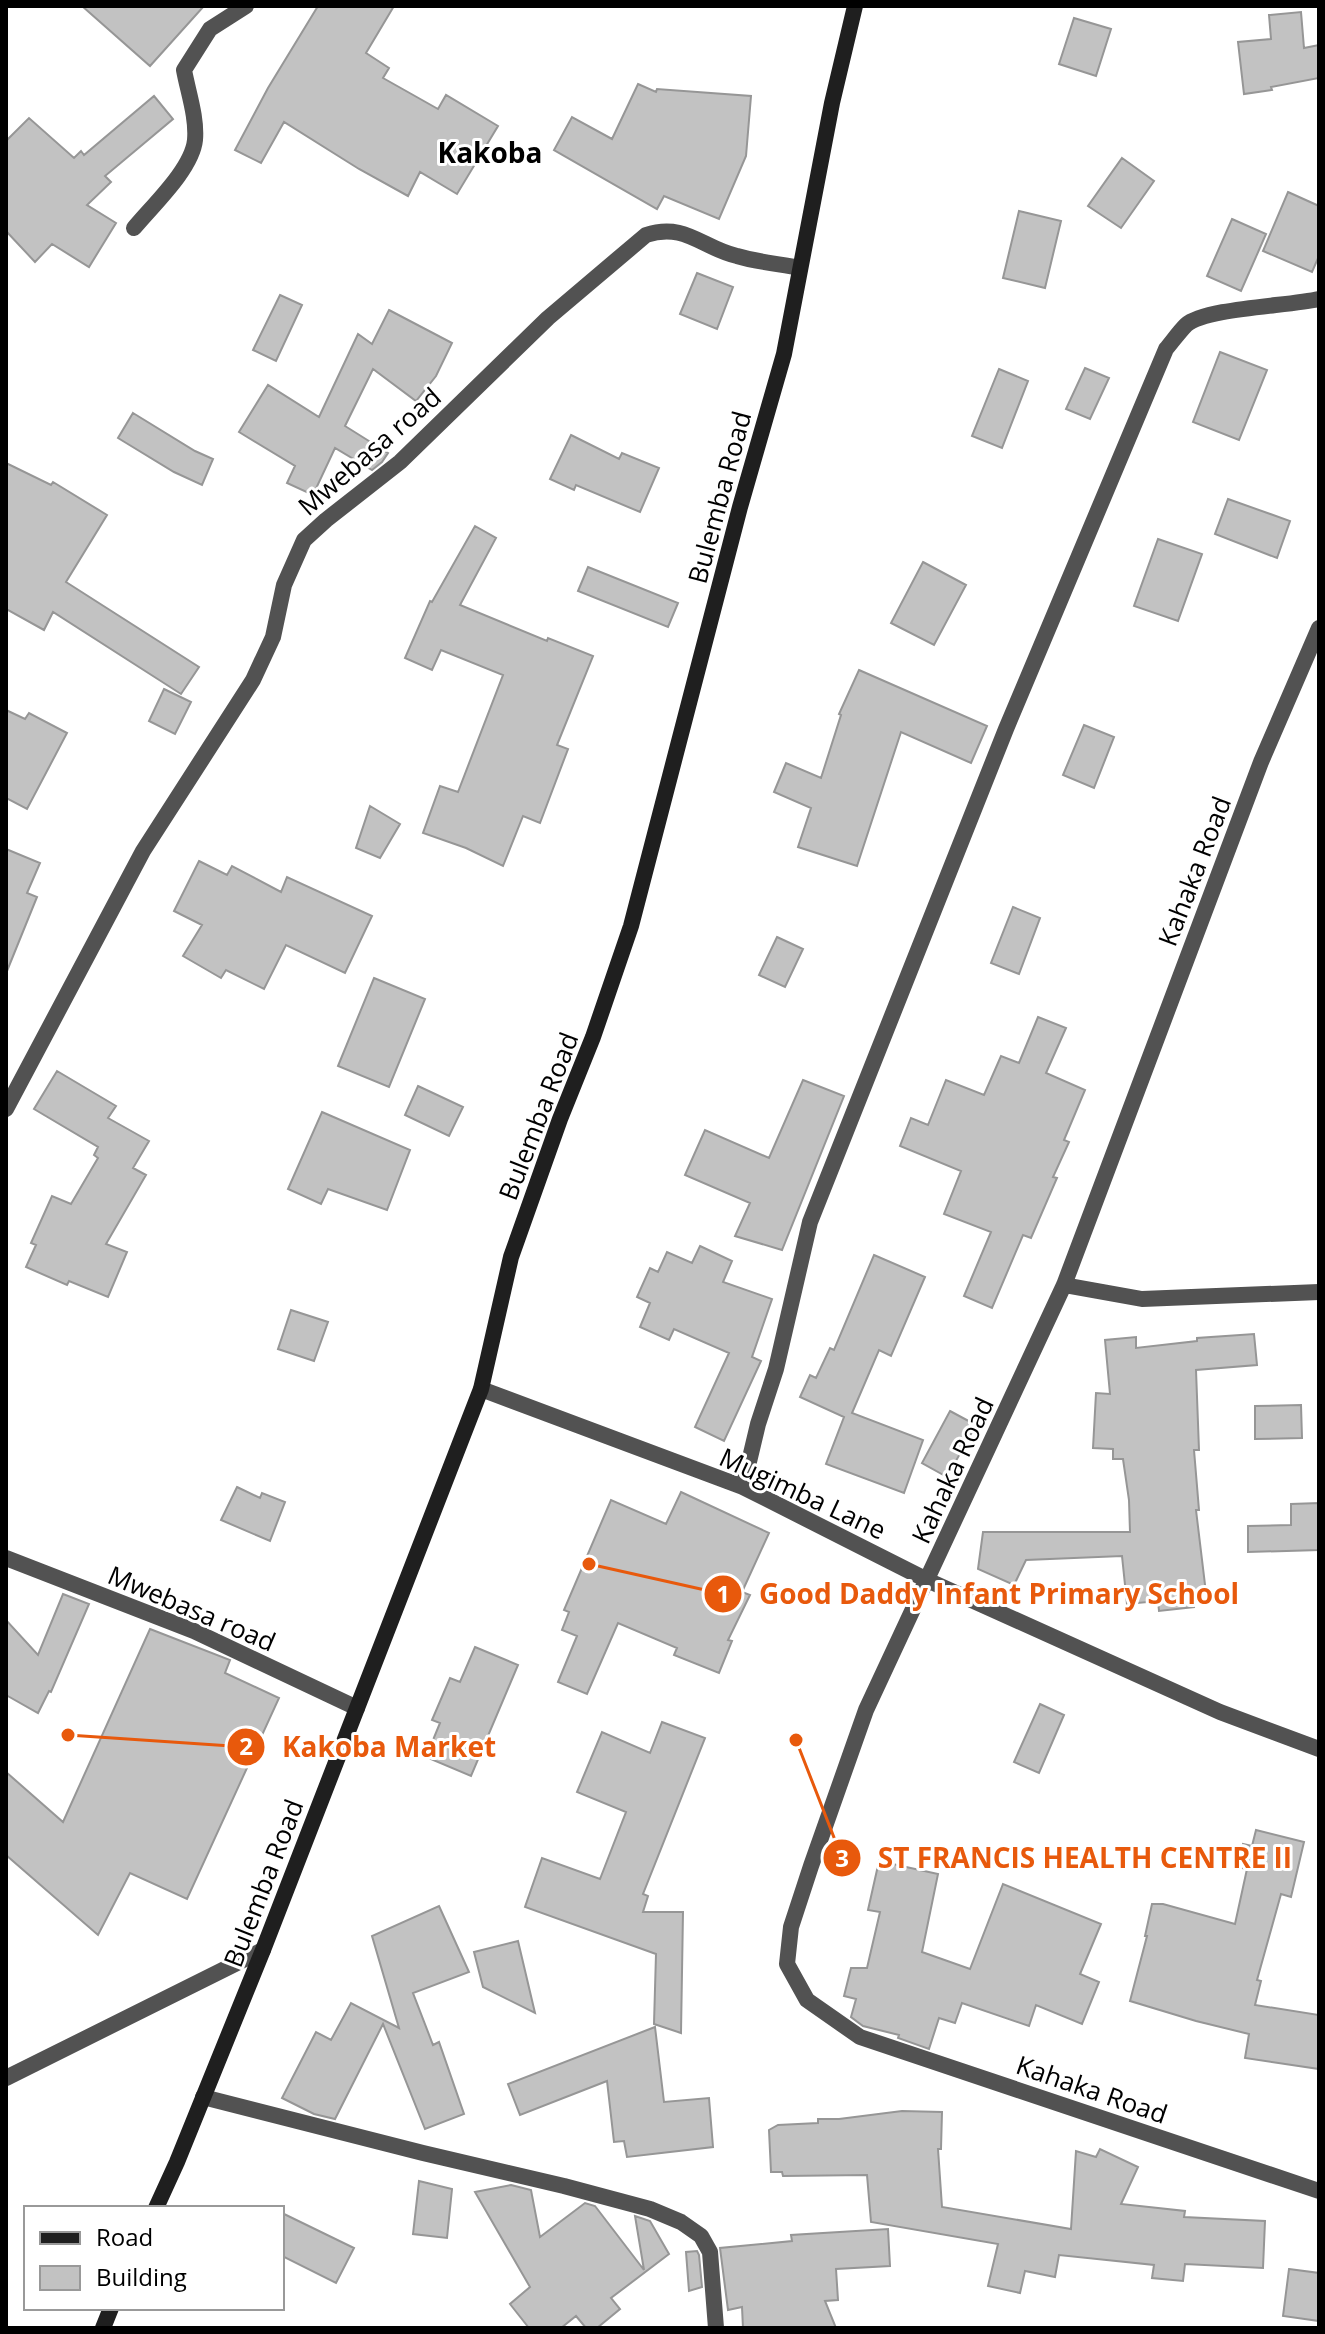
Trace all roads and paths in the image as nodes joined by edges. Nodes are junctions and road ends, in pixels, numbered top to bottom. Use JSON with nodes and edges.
{"nodes":[{"id":1,"x":246,"y":6,"type":"edge"},
{"id":2,"x":855,"y":6,"type":"edge"},
{"id":3,"x":134,"y":228,"type":"dead end"},
{"id":4,"x":800,"y":268,"type":"junction"},
{"id":5,"x":1319,"y":299,"type":"edge"},
{"id":6,"x":1319,"y":628,"type":"edge"},
{"id":7,"x":6,"y":1109,"type":"edge"},
{"id":8,"x":1064,"y":1285,"type":"junction"},
{"id":9,"x":1319,"y":1292,"type":"edge"},
{"id":10,"x":481,"y":1389,"type":"junction"},
{"id":11,"x":743,"y":1487,"type":"junction"},
{"id":12,"x":6,"y":1558,"type":"edge"},
{"id":13,"x":927,"y":1580,"type":"junction"},
{"id":14,"x":357,"y":1708,"type":"junction"},
{"id":15,"x":1319,"y":1749,"type":"edge"},
{"id":16,"x":263,"y":1950,"type":"junction"},
{"id":17,"x":6,"y":2078,"type":"edge"},
{"id":18,"x":203,"y":2097,"type":"junction"},
{"id":19,"x":1319,"y":2191,"type":"edge"},
{"id":20,"x":157,"y":2206,"type":"edge"},
{"id":21,"x":716,"y":2328,"type":"edge"}],
"edges":[{"from":1,"to":3,"type":"street"},
{"from":2,"to":4,"type":"main road","name":"Bulemba Road"},
{"from":4,"to":7,"type":"street","name":"Mwebasa road"},
{"from":4,"to":10,"type":"main road","name":"Bulemba Road"},
{"from":5,"to":11,"type":"street"},
{"from":6,"to":8,"type":"street","name":"Kahaka Road"},
{"from":8,"to":9,"type":"street"},
{"from":8,"to":13,"type":"street","name":"Kahaka Road"},
{"from":10,"to":11,"type":"street","name":"Mugimba Lane"},
{"from":10,"to":14,"type":"main road","name":"Bulemba Road"},
{"from":11,"to":13,"type":"street","name":"Mugimba Lane"},
{"from":12,"to":14,"type":"street","name":"Mwebasa road"},
{"from":13,"to":15,"type":"street","name":"Mugimba Lane"},
{"from":13,"to":19,"type":"street","name":"Kahaka Road"},
{"from":14,"to":16,"type":"main road","name":"Bulemba Road"},
{"from":16,"to":17,"type":"street"},
{"from":16,"to":18,"type":"main road","name":"Bulemba Road"},
{"from":18,"to":20,"type":"main road","name":"Bulemba Road"},
{"from":18,"to":21,"type":"street"}]}
